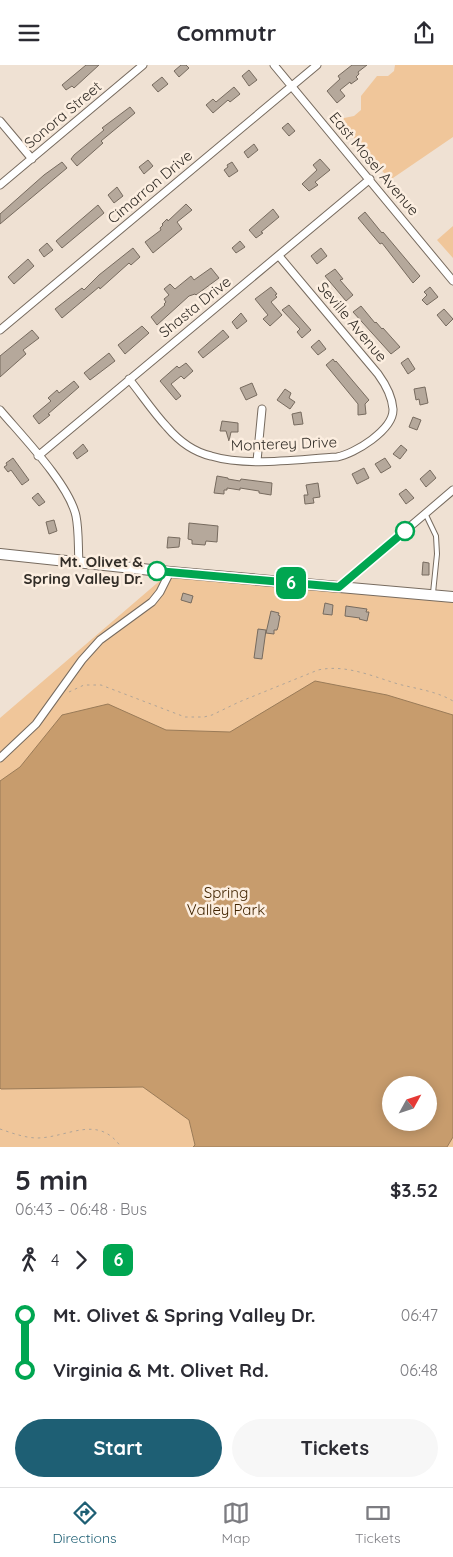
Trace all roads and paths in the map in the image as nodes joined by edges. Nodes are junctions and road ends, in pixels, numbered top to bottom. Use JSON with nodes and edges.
{"nodes":[{"id":1,"x":143,"y":65,"type":"edge"},
{"id":2,"x":274,"y":65,"type":"edge"},
{"id":3,"x":317,"y":65,"type":"edge"},
{"id":4,"x":292,"y":86,"type":"junction"},
{"id":5,"x":0,"y":121,"type":"edge"},
{"id":6,"x":32,"y":159,"type":"junction"},
{"id":7,"x":370,"y":179,"type":"junction"},
{"id":8,"x":0,"y":185,"type":"edge"},
{"id":9,"x":279,"y":256,"type":"junction"},
{"id":10,"x":453,"y":281,"type":"edge"},
{"id":11,"x":0,"y":330,"type":"edge"},
{"id":12,"x":129,"y":379,"type":"junction"},
{"id":13,"x":262,"y":409,"type":"dead end"},
{"id":14,"x":0,"y":410,"type":"edge"},
{"id":15,"x":393,"y":411,"type":"joint"},
{"id":16,"x":38,"y":456,"type":"junction"},
{"id":17,"x":257,"y":461,"type":"junction"},
{"id":18,"x":453,"y":490,"type":"edge"},
{"id":19,"x":425,"y":513,"type":"junction"},
{"id":20,"x":0,"y":554,"type":"edge"},
{"id":21,"x":79,"y":563,"type":"junction"},
{"id":22,"x":170,"y":572,"type":"junction"},
{"id":23,"x":339,"y":587,"type":"junction"},
{"id":24,"x":433,"y":596,"type":"junction"},
{"id":25,"x":453,"y":597,"type":"edge"},
{"id":26,"x":68,"y":692,"type":"dead end"},
{"id":27,"x":453,"y":701,"type":"edge"},
{"id":28,"x":0,"y":758,"type":"edge"},
{"id":29,"x":0,"y":1129,"type":"edge"},
{"id":30,"x":121,"y":1147,"type":"edge"}],
"edges":[{"from":1,"to":6,"type":"street","name":"Sonora Street"},
{"from":2,"to":4,"type":"street","name":"East Mosel Avenue"},
{"from":3,"to":4,"type":"street","name":"Cimarron Drive"},
{"from":4,"to":7,"type":"street","name":"East Mosel Avenue"},
{"from":4,"to":11,"type":"street","name":"Cimarron Drive"},
{"from":5,"to":6,"type":"street"},
{"from":6,"to":8,"type":"street","name":"Sonora Street"},
{"from":7,"to":9,"type":"street","name":"Shasta Drive"},
{"from":7,"to":10,"type":"street","name":"East Mosel Avenue"},
{"from":9,"to":12,"type":"street","name":"Shasta Drive"},
{"from":9,"to":15,"type":"street","name":"Seville Avenue"},
{"from":12,"to":16,"type":"street","name":"Shasta Drive"},
{"from":12,"to":17,"type":"street","name":"Monterey Drive"},
{"from":13,"to":17,"type":"street"},
{"from":14,"to":16,"type":"street"},
{"from":15,"to":17,"type":"street","name":"Monterey Drive"},
{"from":16,"to":21,"type":"street"},
{"from":18,"to":19,"type":"street"},
{"from":19,"to":23,"type":"street"},
{"from":19,"to":24,"type":"lane"},
{"from":20,"to":21,"type":"street"},
{"from":21,"to":22,"type":"street"},
{"from":22,"to":23,"type":"street"},
{"from":22,"to":28,"type":"street"},
{"from":23,"to":24,"type":"street"},
{"from":24,"to":25,"type":"street"},
{"from":26,"to":27,"type":"path"},
{"from":29,"to":30,"type":"path"}]}
